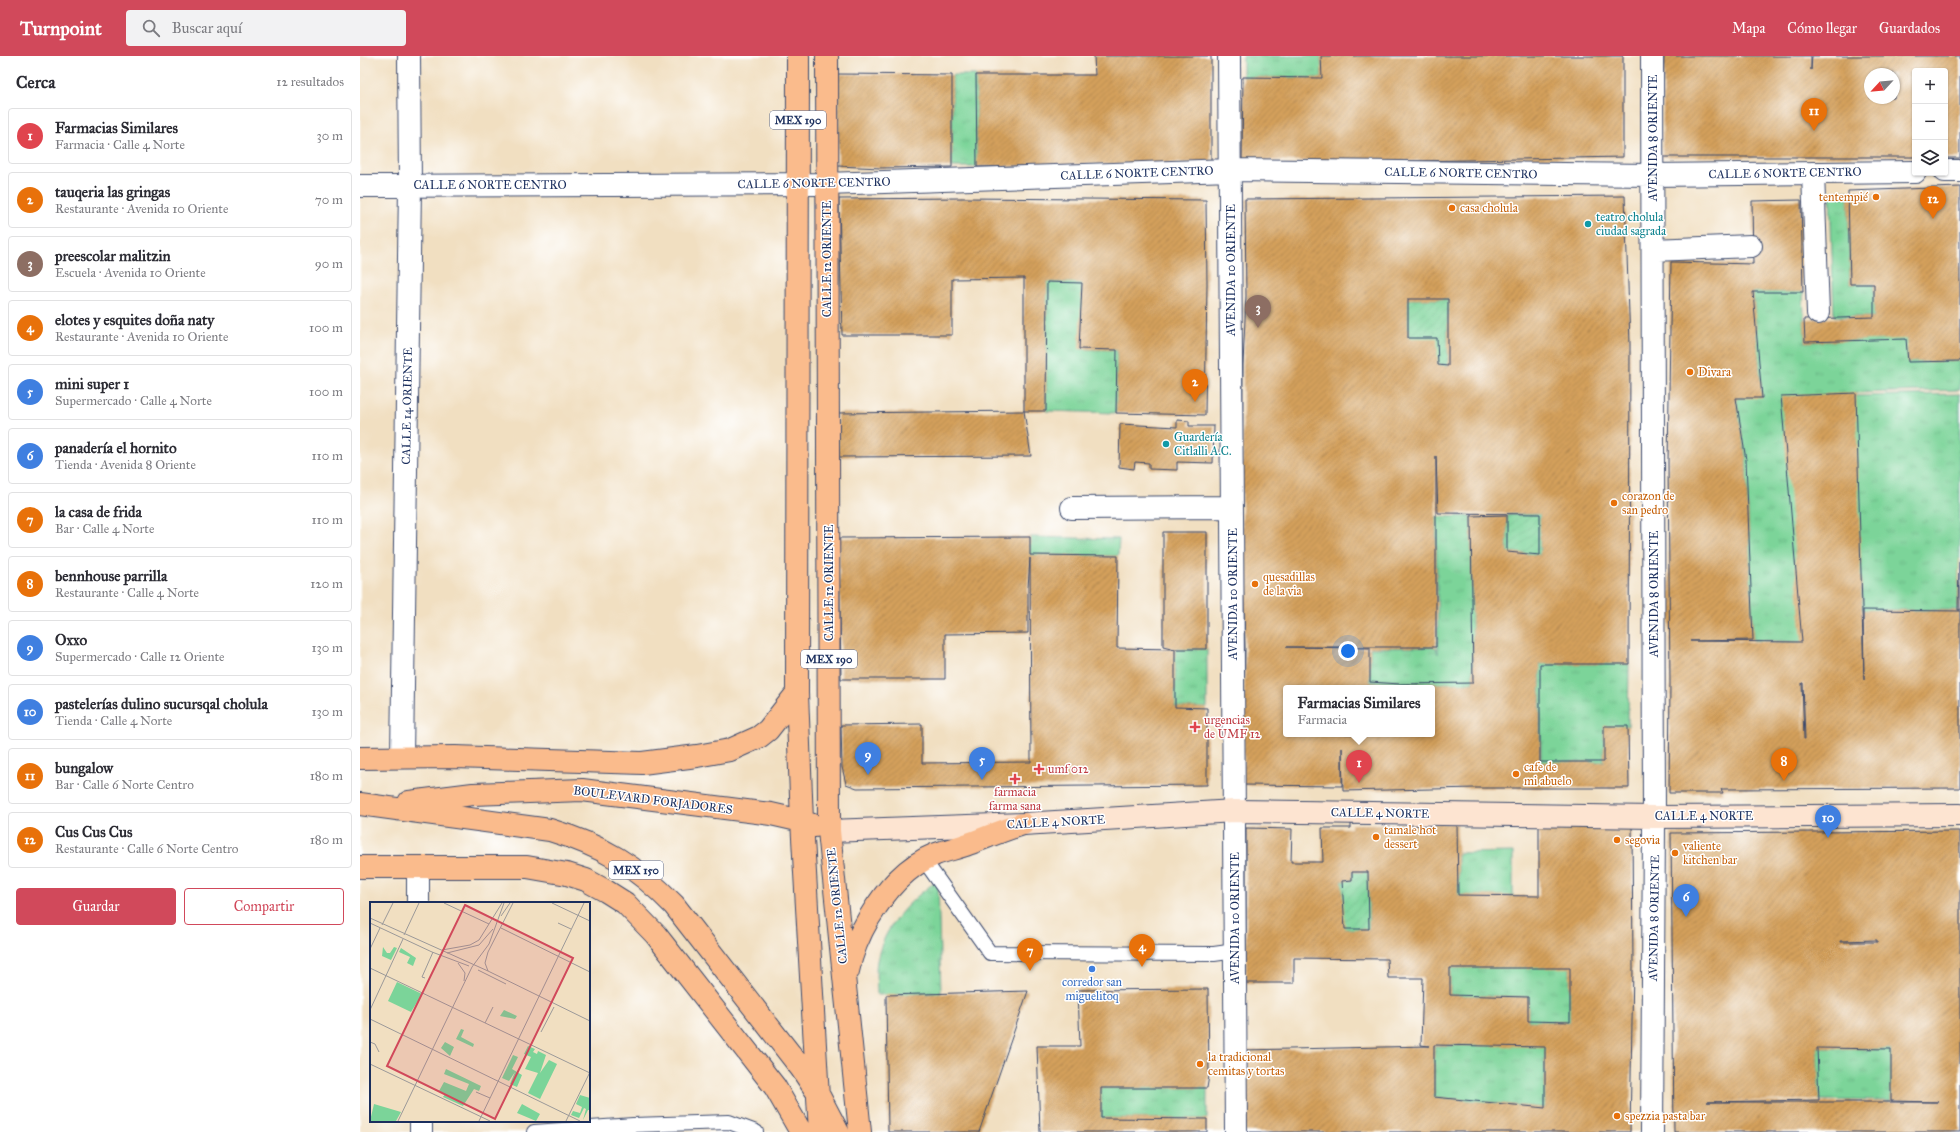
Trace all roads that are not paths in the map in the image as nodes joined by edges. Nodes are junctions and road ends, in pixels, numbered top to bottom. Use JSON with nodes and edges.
{"nodes":[{"id":1,"x":409,"y":56,"type":"edge"},
{"id":2,"x":798,"y":56,"type":"edge"},
{"id":3,"x":827,"y":56,"type":"edge"},
{"id":4,"x":1229,"y":56,"type":"edge"},
{"id":5,"x":1652,"y":56,"type":"edge"},
{"id":6,"x":1230,"y":170,"type":"junction"},
{"id":7,"x":1948,"y":171,"type":"edge"},
{"id":8,"x":1960,"y":171,"type":"edge"},
{"id":9,"x":1912,"y":172,"type":"edge"},
{"id":10,"x":1813,"y":173,"type":"junction"},
{"id":11,"x":1652,"y":175,"type":"junction"},
{"id":12,"x":797,"y":184,"type":"junction"},
{"id":13,"x":826,"y":184,"type":"junction"},
{"id":14,"x":360,"y":186,"type":"edge"},
{"id":15,"x":410,"y":186,"type":"junction"},
{"id":16,"x":1751,"y":246,"type":"dead end"},
{"id":17,"x":1653,"y":250,"type":"junction"},
{"id":18,"x":1818,"y":313,"type":"dead end"},
{"id":19,"x":1072,"y":508,"type":"dead end"},
{"id":20,"x":1232,"y":508,"type":"junction"},
{"id":21,"x":797,"y":692,"type":"junction"},
{"id":22,"x":402,"y":757,"type":"junction"},
{"id":23,"x":360,"y":758,"type":"edge"},
{"id":24,"x":360,"y":804,"type":"edge"},
{"id":25,"x":387,"y":806,"type":"junction"},
{"id":26,"x":360,"y":810,"type":"edge"},
{"id":27,"x":1234,"y":811,"type":"junction"},
{"id":28,"x":1960,"y":815,"type":"edge"},
{"id":29,"x":1654,"y":817,"type":"junction"},
{"id":30,"x":802,"y":821,"type":"junction"},
{"id":31,"x":1023,"y":824,"type":"junction"},
{"id":32,"x":829,"y":831,"type":"junction"},
{"id":33,"x":924,"y":860,"type":"junction"},
{"id":34,"x":360,"y":866,"type":"edge"},
{"id":35,"x":418,"y":867,"type":"junction"},
{"id":36,"x":418,"y":902,"type":"edge"},
{"id":37,"x":1235,"y":951,"type":"junction"},
{"id":38,"x":846,"y":986,"type":"junction"},
{"id":39,"x":817,"y":1092,"type":"junction"},
{"id":40,"x":534,"y":1132,"type":"edge"},
{"id":41,"x":756,"y":1132,"type":"edge"},
{"id":42,"x":801,"y":1132,"type":"edge"},
{"id":43,"x":820,"y":1132,"type":"edge"},
{"id":44,"x":838,"y":1132,"type":"edge"},
{"id":45,"x":860,"y":1132,"type":"edge"},
{"id":46,"x":1236,"y":1132,"type":"edge"},
{"id":47,"x":1652,"y":1132,"type":"edge"}],
"edges":[{"from":1,"to":15,"type":"street","name":"CALLE 14 ORIENTE"},
{"from":2,"to":12,"type":"main road","number":"MEX 190"},
{"from":3,"to":13,"type":"main road","name":"CALLE 12 ORIENTE","number":"MEX 190"},
{"from":4,"to":6,"type":"street","name":"AVENIDA 10 ORIENTE"},
{"from":5,"to":11,"type":"street","name":"AVENIDA 8 ORIENTE"},
{"from":6,"to":11,"type":"street","name":"CALLE 6 NORTE CENTRO"},
{"from":6,"to":13,"type":"street","name":"CALLE 6 NORTE CENTRO"},
{"from":6,"to":20,"type":"street","name":"AVENIDA 10 ORIENTE"},
{"from":7,"to":8,"type":"street"},
{"from":9,"to":10,"type":"street","name":"CALLE 6 NORTE CENTRO"},
{"from":10,"to":11,"type":"street","name":"CALLE 6 NORTE CENTRO"},
{"from":10,"to":18,"type":"street"},
{"from":11,"to":17,"type":"street","name":"AVENIDA 8 ORIENTE"},
{"from":12,"to":13,"type":"street","name":"CALLE 6 NORTE CENTRO"},
{"from":12,"to":15,"type":"street","name":"CALLE 6 NORTE CENTRO"},
{"from":12,"to":21,"type":"main road","number":"MEX 190"},
{"from":13,"to":32,"type":"main road","name":"CALLE 12 ORIENTE","number":"MEX 190"},
{"from":14,"to":15,"type":"street","name":"CALLE 6 NORTE CENTRO"},
{"from":15,"to":22,"type":"street","name":"CALLE 14 ORIENTE"},
{"from":16,"to":17,"type":"street"},
{"from":17,"to":29,"type":"street","name":"AVENIDA 8 ORIENTE"},
{"from":19,"to":20,"type":"street"},
{"from":20,"to":27,"type":"street","name":"AVENIDA 10 ORIENTE"},
{"from":21,"to":22,"type":"main road"},
{"from":21,"to":30,"type":"main road","number":"MEX 190"},
{"from":22,"to":23,"type":"main road"},
{"from":24,"to":25,"type":"main road","number":"MEX 150"},
{"from":25,"to":26,"type":"main road","name":"BOULEVARD FORJADORES"},
{"from":25,"to":30,"type":"main road","name":"BOULEVARD FORJADORES"},
{"from":25,"to":39,"type":"main road","number":"MEX 150"},
{"from":27,"to":29,"type":"main road","name":"CALLE 4 NORTE"},
{"from":27,"to":31,"type":"main road","name":"CALLE 4 NORTE"},
{"from":27,"to":37,"type":"street","name":"AVENIDA 10 ORIENTE"},
{"from":28,"to":29,"type":"main road","name":"CALLE 4 NORTE"},
{"from":29,"to":47,"type":"street","name":"AVENIDA 8 ORIENTE"},
{"from":30,"to":32,"type":"main road","name":"CALLE 4 NORTE"},
{"from":30,"to":39,"type":"main road","number":"MEX 190"},
{"from":31,"to":32,"type":"main road","name":"CALLE 4 NORTE"},
{"from":31,"to":33,"type":"main road"},
{"from":32,"to":38,"type":"main road","name":"CALLE 12 ORIENTE","number":"MEX 190"},
{"from":33,"to":37,"type":"lane"},
{"from":33,"to":38,"type":"main road"},
{"from":34,"to":35,"type":"main road","number":"MEX 150"},
{"from":35,"to":36,"type":"street"},
{"from":35,"to":42,"type":"main road","number":"MEX 150"},
{"from":37,"to":46,"type":"street","name":"AVENIDA 10 ORIENTE"},
{"from":38,"to":45,"type":"main road","name":"CALLE 12 ORIENTE","number":"MEX 190"},
{"from":39,"to":43,"type":"main road","number":"MEX 190"},
{"from":39,"to":44,"type":"main road","number":"MEX 150"},
{"from":40,"to":41,"type":"lane"}]}
